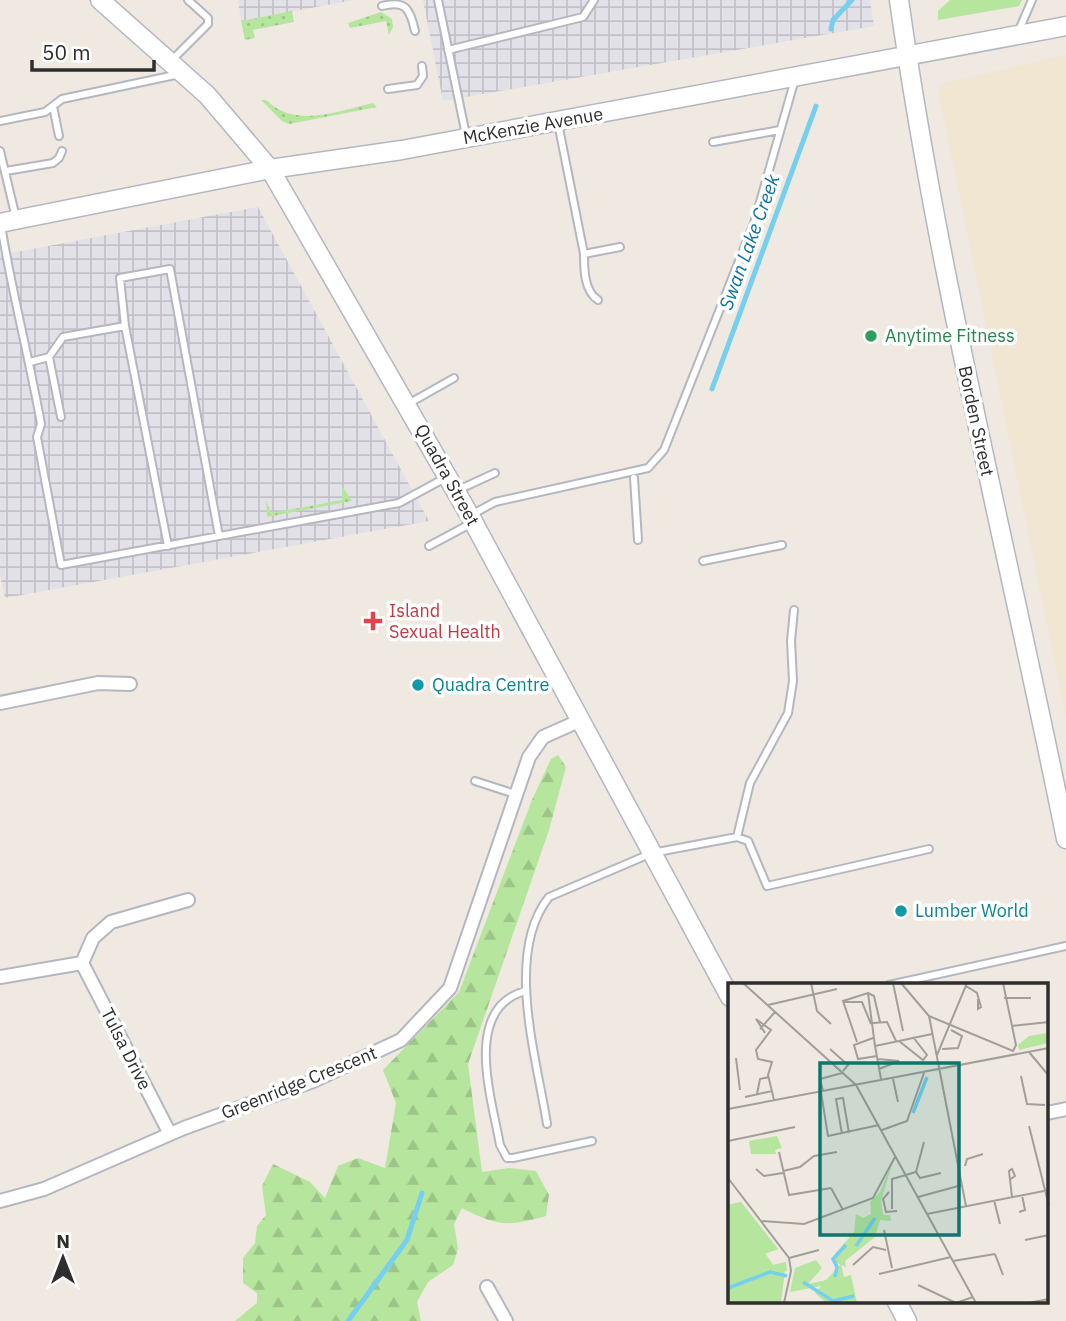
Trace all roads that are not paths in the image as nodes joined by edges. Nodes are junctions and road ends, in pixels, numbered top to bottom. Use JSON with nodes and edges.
{"nodes":[{"id":1,"x":100,"y":0,"type":"edge"},
{"id":2,"x":188,"y":0,"type":"edge"},
{"id":3,"x":438,"y":0,"type":"edge"},
{"id":4,"x":594,"y":0,"type":"edge"},
{"id":5,"x":898,"y":0,"type":"edge"},
{"id":6,"x":1032,"y":0,"type":"edge"},
{"id":7,"x":382,"y":6,"type":"dead end"},
{"id":8,"x":1066,"y":26,"type":"edge"},
{"id":9,"x":415,"y":31,"type":"dead end"},
{"id":10,"x":1017,"y":35,"type":"junction"},
{"id":11,"x":448,"y":50,"type":"junction"},
{"id":12,"x":907,"y":57,"type":"junction"},
{"id":13,"x":422,"y":66,"type":"dead end"},
{"id":14,"x":176,"y":68,"type":"junction"},
{"id":15,"x":795,"y":77,"type":"junction"},
{"id":16,"x":388,"y":89,"type":"dead end"},
{"id":17,"x":53,"y":106,"type":"junction"},
{"id":18,"x":0,"y":121,"type":"edge"},
{"id":19,"x":557,"y":121,"type":"junction"},
{"id":20,"x":781,"y":127,"type":"junction"},
{"id":21,"x":59,"y":136,"type":"dead end"},
{"id":22,"x":467,"y":138,"type":"junction"},
{"id":23,"x":713,"y":142,"type":"dead end"},
{"id":24,"x":0,"y":150,"type":"edge"},
{"id":25,"x":62,"y":151,"type":"dead end"},
{"id":26,"x":270,"y":169,"type":"junction"},
{"id":27,"x":6,"y":171,"type":"junction"},
{"id":28,"x":6,"y":222,"type":"edge"},
{"id":29,"x":620,"y":247,"type":"dead end"},
{"id":30,"x":584,"y":254,"type":"junction"},
{"id":31,"x":598,"y":300,"type":"dead end"},
{"id":32,"x":125,"y":326,"type":"junction"},
{"id":33,"x":49,"y":358,"type":"junction"},
{"id":34,"x":30,"y":362,"type":"junction"},
{"id":35,"x":454,"y":378,"type":"dead end"},
{"id":36,"x":408,"y":404,"type":"junction"},
{"id":37,"x":61,"y":417,"type":"dead end"},
{"id":38,"x":495,"y":473,"type":"dead end"},
{"id":39,"x":634,"y":478,"type":"dead end"},
{"id":40,"x":452,"y":484,"type":"junction"},
{"id":41,"x":472,"y":519,"type":"junction"},
{"id":42,"x":219,"y":537,"type":"junction"},
{"id":43,"x":638,"y":540,"type":"dead end"},
{"id":44,"x":168,"y":545,"type":"junction"},
{"id":45,"x":782,"y":545,"type":"dead end"},
{"id":46,"x":429,"y":546,"type":"dead end"},
{"id":47,"x":703,"y":561,"type":"dead end"},
{"id":48,"x":794,"y":610,"type":"dead end"},
{"id":49,"x":130,"y":684,"type":"dead end"},
{"id":50,"x":0,"y":703,"type":"edge"},
{"id":51,"x":579,"y":721,"type":"junction"},
{"id":52,"x":475,"y":781,"type":"dead end"},
{"id":53,"x":1061,"y":790,"type":"edge"},
{"id":54,"x":515,"y":794,"type":"junction"},
{"id":55,"x":737,"y":837,"type":"junction"},
{"id":56,"x":1066,"y":839,"type":"edge"},
{"id":57,"x":929,"y":849,"type":"dead end"},
{"id":58,"x":652,"y":853,"type":"junction"},
{"id":59,"x":188,"y":900,"type":"dead end"},
{"id":60,"x":1066,"y":946,"type":"edge"},
{"id":61,"x":82,"y":963,"type":"junction"},
{"id":62,"x":0,"y":977,"type":"edge"},
{"id":63,"x":898,"y":983,"type":"edge"},
{"id":64,"x":525,"y":991,"type":"junction"},
{"id":65,"x":728,"y":993,"type":"edge"},
{"id":66,"x":1066,"y":1109,"type":"edge"},
{"id":67,"x":1048,"y":1113,"type":"edge"},
{"id":68,"x":547,"y":1124,"type":"dead end"},
{"id":69,"x":170,"y":1134,"type":"junction"},
{"id":70,"x":592,"y":1142,"type":"dead end"},
{"id":71,"x":0,"y":1201,"type":"edge"},
{"id":72,"x":487,"y":1287,"type":"dead end"},
{"id":73,"x":898,"y":1304,"type":"edge"},
{"id":74,"x":506,"y":1321,"type":"edge"},
{"id":75,"x":907,"y":1321,"type":"edge"}],
"edges":[{"from":1,"to":14,"type":"main road","name":"Quadra Street"},
{"from":2,"to":14,"type":"lane"},
{"from":3,"to":11,"type":"lane"},
{"from":4,"to":11,"type":"lane"},
{"from":5,"to":12,"type":"main road","name":"Borden Street"},
{"from":6,"to":10,"type":"lane"},
{"from":7,"to":9,"type":"lane"},
{"from":8,"to":10,"type":"main road","name":"McKenzie Avenue"},
{"from":10,"to":12,"type":"main road","name":"McKenzie Avenue"},
{"from":11,"to":22,"type":"lane"},
{"from":12,"to":15,"type":"main road","name":"McKenzie Avenue"},
{"from":12,"to":53,"type":"main road","name":"Borden Street"},
{"from":13,"to":16,"type":"lane"},
{"from":14,"to":17,"type":"lane"},
{"from":14,"to":26,"type":"main road","name":"Quadra Street"},
{"from":15,"to":19,"type":"main road","name":"McKenzie Avenue"},
{"from":15,"to":20,"type":"lane"},
{"from":17,"to":18,"type":"lane"},
{"from":17,"to":21,"type":"lane"},
{"from":19,"to":22,"type":"main road","name":"McKenzie Avenue"},
{"from":19,"to":30,"type":"lane"},
{"from":20,"to":23,"type":"lane"},
{"from":20,"to":41,"type":"lane"},
{"from":22,"to":26,"type":"main road","name":"McKenzie Avenue"},
{"from":24,"to":27,"type":"lane"},
{"from":25,"to":27,"type":"lane"},
{"from":26,"to":28,"type":"main road","name":"McKenzie Avenue"},
{"from":26,"to":36,"type":"main road","name":"Quadra Street"},
{"from":27,"to":28,"type":"lane"},
{"from":28,"to":34,"type":"lane"},
{"from":29,"to":30,"type":"lane"},
{"from":30,"to":31,"type":"lane"},
{"from":32,"to":33,"type":"lane"},
{"from":32,"to":42,"type":"lane"},
{"from":32,"to":44,"type":"lane"},
{"from":33,"to":34,"type":"lane"},
{"from":33,"to":37,"type":"lane"},
{"from":34,"to":44,"type":"lane"},
{"from":35,"to":36,"type":"lane"},
{"from":36,"to":40,"type":"main road","name":"Quadra Street"},
{"from":38,"to":40,"type":"lane"},
{"from":39,"to":43,"type":"lane"},
{"from":40,"to":41,"type":"main road","name":"Quadra Street"},
{"from":40,"to":42,"type":"lane"},
{"from":41,"to":46,"type":"lane"},
{"from":41,"to":51,"type":"main road","name":"Quadra Street"},
{"from":42,"to":44,"type":"lane"},
{"from":45,"to":47,"type":"lane"},
{"from":48,"to":55,"type":"lane"},
{"from":49,"to":50,"type":"street"},
{"from":51,"to":54,"type":"street","name":"Greenridge Crescent"},
{"from":51,"to":58,"type":"main road","name":"Quadra Street"},
{"from":52,"to":54,"type":"lane"},
{"from":53,"to":56,"type":"main road","name":"Borden Street"},
{"from":54,"to":69,"type":"street","name":"Greenridge Crescent"},
{"from":55,"to":57,"type":"lane"},
{"from":55,"to":58,"type":"lane"},
{"from":58,"to":64,"type":"lane"},
{"from":58,"to":65,"type":"main road","name":"Quadra Street"},
{"from":59,"to":61,"type":"street"},
{"from":60,"to":63,"type":"lane"},
{"from":61,"to":62,"type":"street"},
{"from":61,"to":69,"type":"street","name":"Tulsa Drive"},
{"from":64,"to":68,"type":"lane"},
{"from":64,"to":70,"type":"lane"},
{"from":66,"to":67,"type":"street"},
{"from":69,"to":71,"type":"street","name":"Greenridge Crescent"},
{"from":72,"to":74,"type":"street"},
{"from":73,"to":75,"type":"main road"}]}
